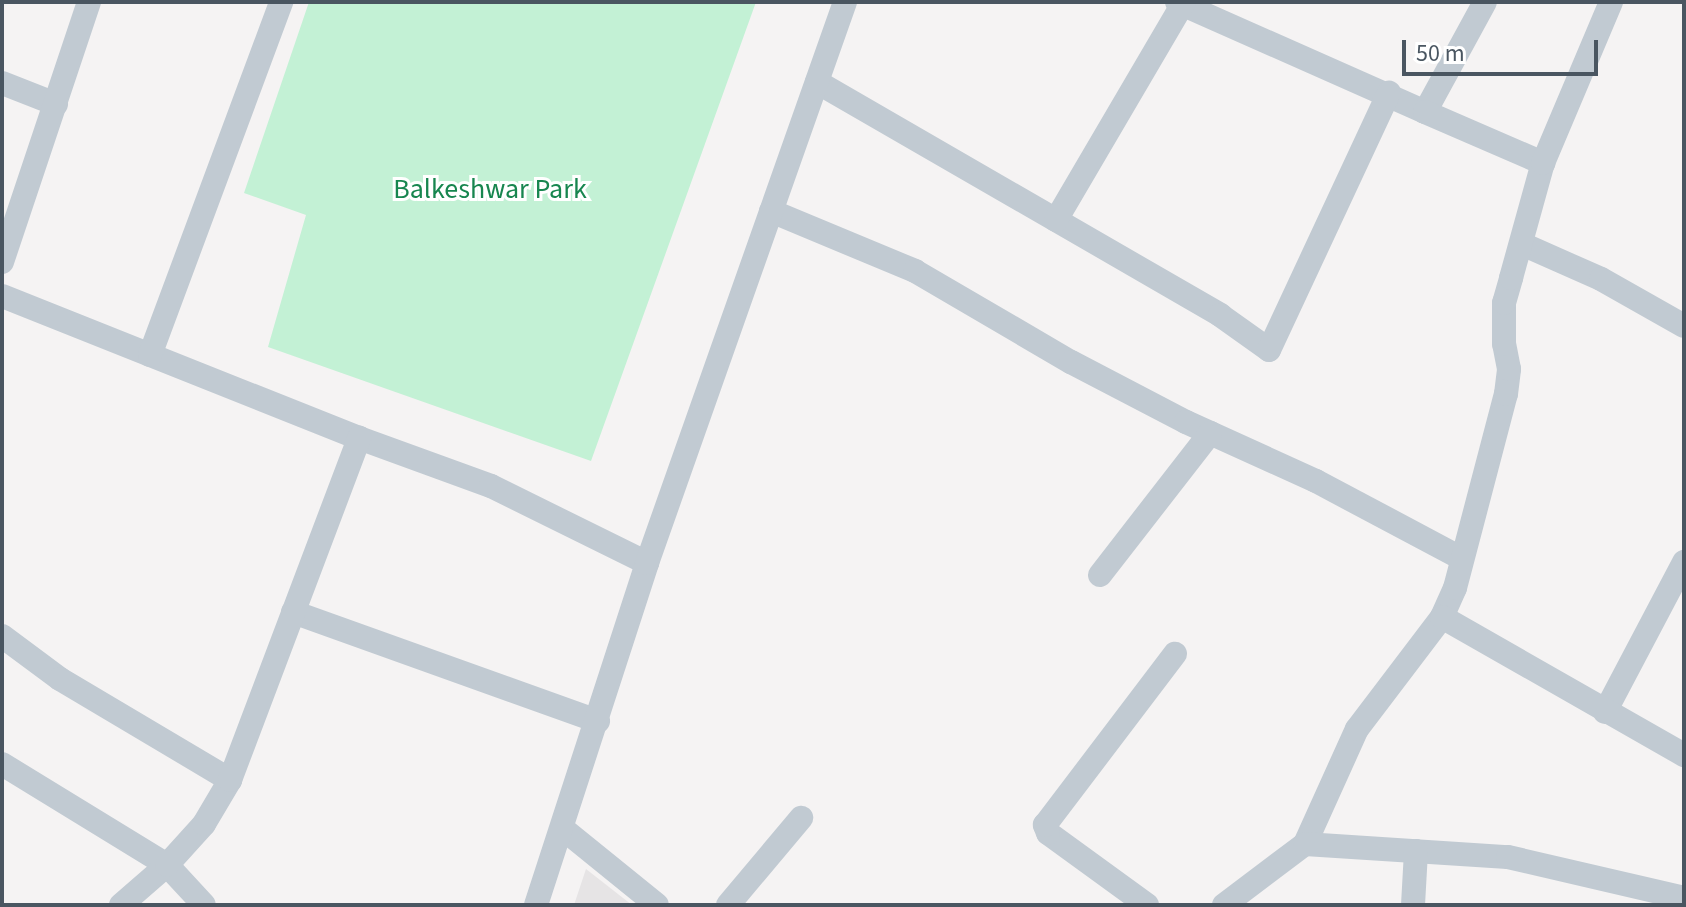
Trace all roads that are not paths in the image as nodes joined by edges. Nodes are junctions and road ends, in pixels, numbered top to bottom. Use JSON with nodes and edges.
{"nodes":[{"id":1,"x":89,"y":2,"type":"edge"},
{"id":2,"x":281,"y":2,"type":"edge"},
{"id":3,"x":845,"y":2,"type":"edge"},
{"id":4,"x":1485,"y":2,"type":"edge"},
{"id":5,"x":1611,"y":2,"type":"edge"},
{"id":6,"x":1181,"y":3,"type":"edge"},
{"id":7,"x":817,"y":82,"type":"junction"},
{"id":8,"x":2,"y":83,"type":"edge"},
{"id":9,"x":1389,"y":93,"type":"junction"},
{"id":10,"x":56,"y":104,"type":"junction"},
{"id":11,"x":1425,"y":112,"type":"junction"},
{"id":12,"x":1543,"y":163,"type":"junction"},
{"id":13,"x":771,"y":211,"type":"junction"},
{"id":14,"x":1056,"y":220,"type":"junction"},
{"id":15,"x":1522,"y":244,"type":"junction"},
{"id":16,"x":2,"y":262,"type":"edge"},
{"id":17,"x":2,"y":296,"type":"edge"},
{"id":18,"x":1684,"y":326,"type":"edge"},
{"id":19,"x":150,"y":355,"type":"junction"},
{"id":20,"x":1210,"y":433,"type":"junction"},
{"id":21,"x":359,"y":438,"type":"junction"},
{"id":22,"x":1461,"y":558,"type":"junction"},
{"id":23,"x":1684,"y":562,"type":"edge"},
{"id":24,"x":647,"y":563,"type":"junction"},
{"id":25,"x":1100,"y":575,"type":"dead end"},
{"id":26,"x":293,"y":612,"type":"junction"},
{"id":27,"x":1442,"y":617,"type":"junction"},
{"id":28,"x":2,"y":636,"type":"edge"},
{"id":29,"x":1175,"y":654,"type":"dead end"},
{"id":30,"x":1605,"y":712,"type":"junction"},
{"id":31,"x":598,"y":721,"type":"junction"},
{"id":32,"x":1684,"y":755,"type":"edge"},
{"id":33,"x":2,"y":764,"type":"edge"},
{"id":34,"x":230,"y":780,"type":"junction"},
{"id":35,"x":801,"y":818,"type":"dead end"},
{"id":36,"x":562,"y":828,"type":"junction"},
{"id":37,"x":1305,"y":844,"type":"junction"},
{"id":38,"x":1416,"y":851,"type":"junction"},
{"id":39,"x":167,"y":865,"type":"junction"},
{"id":40,"x":1684,"y":898,"type":"edge"},
{"id":41,"x":121,"y":905,"type":"edge"},
{"id":42,"x":204,"y":905,"type":"edge"},
{"id":43,"x":536,"y":905,"type":"edge"},
{"id":44,"x":657,"y":905,"type":"edge"},
{"id":45,"x":728,"y":905,"type":"edge"},
{"id":46,"x":1147,"y":905,"type":"edge"},
{"id":47,"x":1224,"y":905,"type":"edge"},
{"id":48,"x":1413,"y":905,"type":"edge"}],
"edges":[{"from":1,"to":10,"type":"street"},
{"from":2,"to":19,"type":"street"},
{"from":3,"to":7,"type":"street"},
{"from":4,"to":11,"type":"street"},
{"from":5,"to":12,"type":"street"},
{"from":6,"to":9,"type":"street"},
{"from":6,"to":14,"type":"street"},
{"from":7,"to":13,"type":"street"},
{"from":7,"to":14,"type":"street"},
{"from":8,"to":10,"type":"street"},
{"from":9,"to":11,"type":"street"},
{"from":9,"to":14,"type":"street"},
{"from":10,"to":16,"type":"street"},
{"from":11,"to":12,"type":"street"},
{"from":12,"to":15,"type":"street"},
{"from":13,"to":20,"type":"street"},
{"from":13,"to":24,"type":"street"},
{"from":15,"to":18,"type":"street"},
{"from":15,"to":22,"type":"street"},
{"from":17,"to":19,"type":"street"},
{"from":19,"to":21,"type":"street"},
{"from":20,"to":22,"type":"street"},
{"from":20,"to":25,"type":"street"},
{"from":21,"to":24,"type":"street"},
{"from":21,"to":26,"type":"street"},
{"from":22,"to":27,"type":"street"},
{"from":23,"to":30,"type":"street"},
{"from":24,"to":31,"type":"street"},
{"from":26,"to":31,"type":"street"},
{"from":26,"to":34,"type":"street"},
{"from":27,"to":30,"type":"street"},
{"from":27,"to":37,"type":"street"},
{"from":28,"to":34,"type":"street"},
{"from":29,"to":46,"type":"street"},
{"from":30,"to":32,"type":"street"},
{"from":31,"to":36,"type":"street"},
{"from":33,"to":39,"type":"street"},
{"from":34,"to":39,"type":"street"},
{"from":35,"to":45,"type":"street"},
{"from":36,"to":43,"type":"street"},
{"from":36,"to":44,"type":"street"},
{"from":37,"to":38,"type":"street"},
{"from":37,"to":47,"type":"street"},
{"from":38,"to":40,"type":"street"},
{"from":38,"to":48,"type":"street"},
{"from":39,"to":41,"type":"street"},
{"from":39,"to":42,"type":"street"}]}
